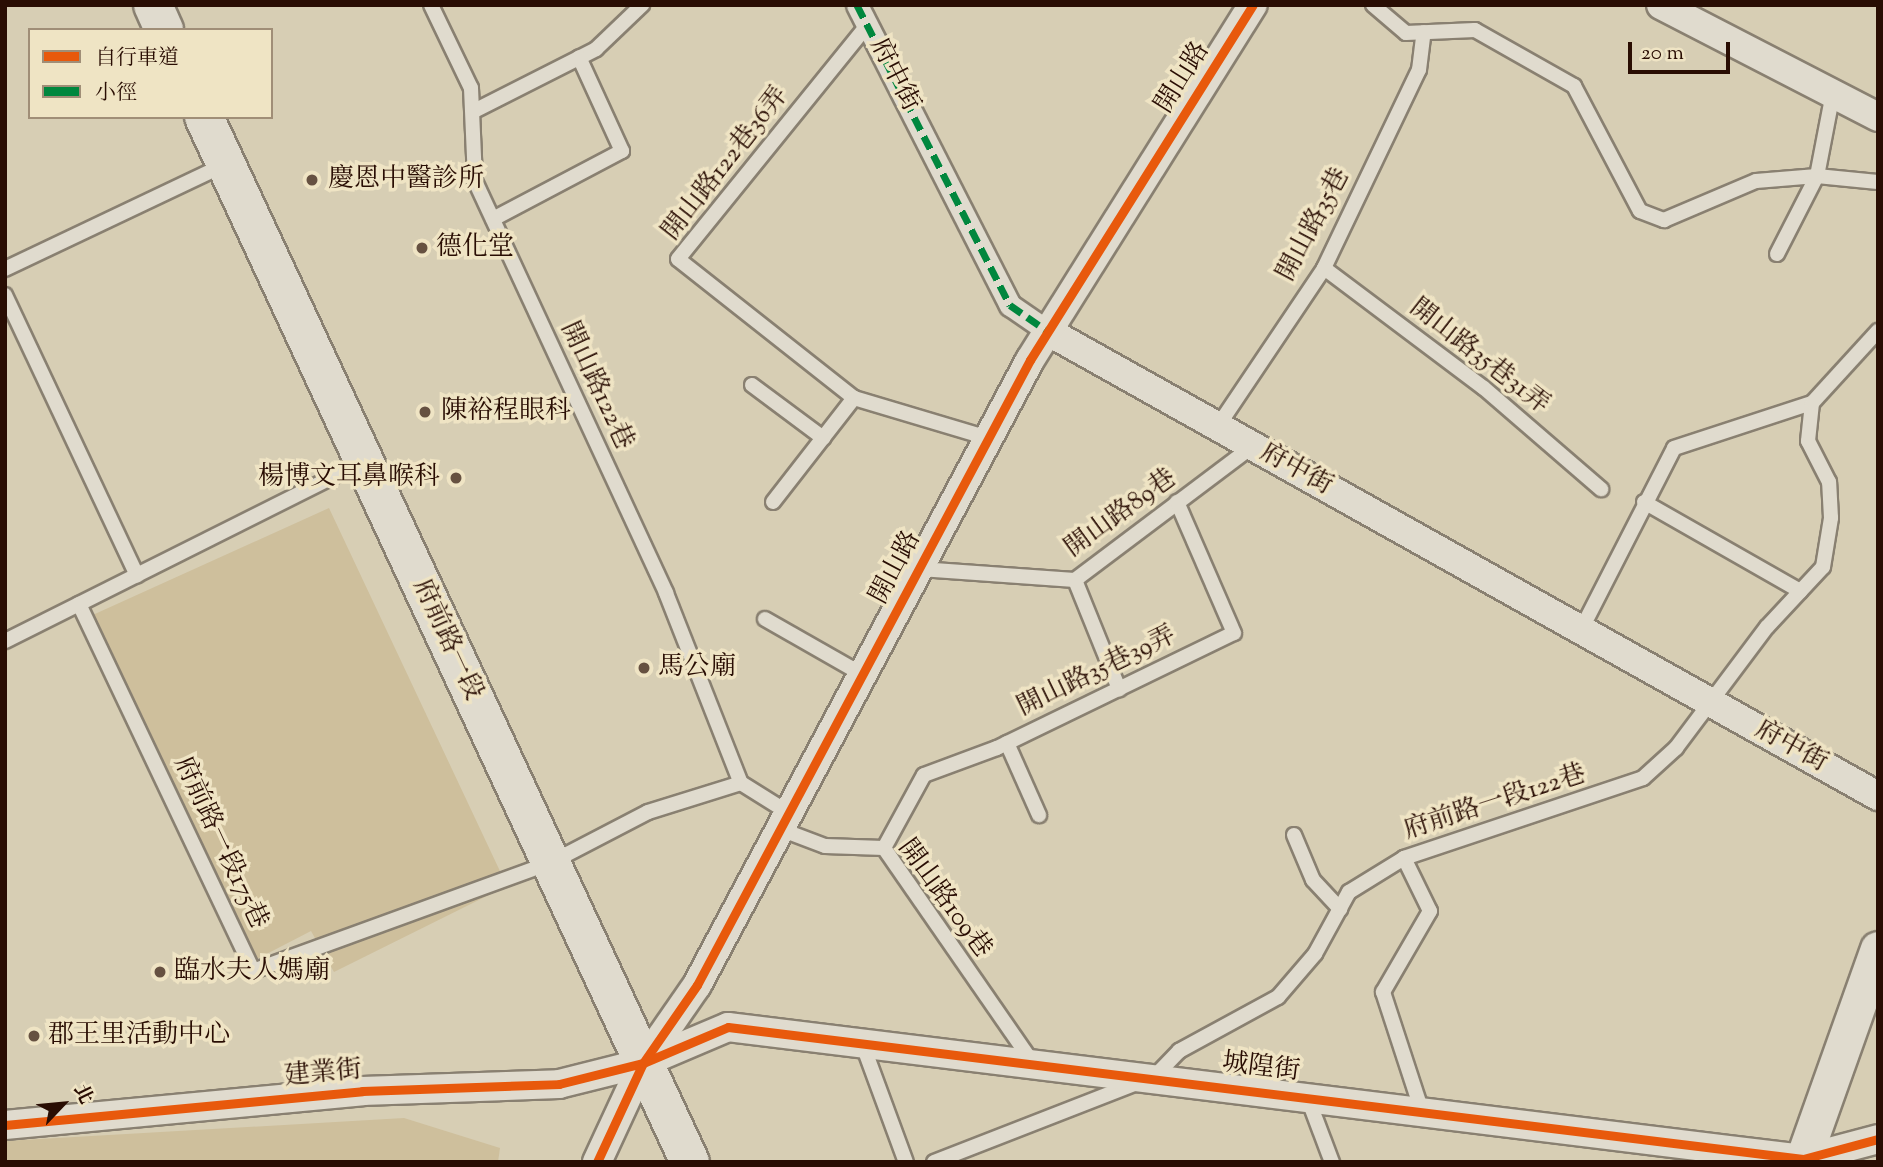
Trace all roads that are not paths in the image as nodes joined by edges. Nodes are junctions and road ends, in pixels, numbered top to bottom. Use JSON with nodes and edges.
{"nodes":[{"id":1,"x":431,"y":5,"type":"edge"},
{"id":2,"x":642,"y":5,"type":"edge"},
{"id":3,"x":1253,"y":5,"type":"edge"},
{"id":4,"x":1373,"y":5,"type":"edge"},
{"id":5,"x":1661,"y":5,"type":"edge"},
{"id":6,"x":863,"y":14,"type":"edge"},
{"id":7,"x":1424,"y":32,"type":"junction"},
{"id":8,"x":579,"y":57,"type":"junction"},
{"id":9,"x":1833,"y":93,"type":"junction"},
{"id":10,"x":476,"y":110,"type":"junction"},
{"id":11,"x":1878,"y":117,"type":"edge"},
{"id":12,"x":205,"y":119,"type":"edge"},
{"id":13,"x":226,"y":164,"type":"junction"},
{"id":14,"x":1817,"y":176,"type":"junction"},
{"id":15,"x":1878,"y":182,"type":"edge"},
{"id":16,"x":493,"y":219,"type":"junction"},
{"id":17,"x":1777,"y":254,"type":"dead end"},
{"id":18,"x":1324,"y":268,"type":"junction"},
{"id":19,"x":5,"y":269,"type":"edge"},
{"id":20,"x":5,"y":295,"type":"edge"},
{"id":21,"x":1878,"y":331,"type":"edge"},
{"id":22,"x":1049,"y":332,"type":"junction"},
{"id":23,"x":752,"y":385,"type":"dead end"},
{"id":24,"x":854,"y":398,"type":"junction"},
{"id":25,"x":1812,"y":403,"type":"junction"},
{"id":26,"x":1218,"y":426,"type":"junction"},
{"id":27,"x":823,"y":438,"type":"junction"},
{"id":28,"x":988,"y":438,"type":"junction"},
{"id":29,"x":1254,"y":446,"type":"junction"},
{"id":30,"x":364,"y":461,"type":"junction"},
{"id":31,"x":1601,"y":489,"type":"dead end"},
{"id":32,"x":773,"y":502,"type":"dead end"},
{"id":33,"x":1177,"y":502,"type":"junction"},
{"id":34,"x":1644,"y":502,"type":"junction"},
{"id":35,"x":920,"y":569,"type":"junction"},
{"id":36,"x":137,"y":575,"type":"junction"},
{"id":37,"x":1075,"y":580,"type":"junction"},
{"id":38,"x":1800,"y":591,"type":"junction"},
{"id":39,"x":79,"y":604,"type":"junction"},
{"id":40,"x":765,"y":619,"type":"dead end"},
{"id":41,"x":1581,"y":630,"type":"junction"},
{"id":42,"x":5,"y":641,"type":"edge"},
{"id":43,"x":863,"y":675,"type":"junction"},
{"id":44,"x":1119,"y":689,"type":"junction"},
{"id":45,"x":1713,"y":704,"type":"junction"},
{"id":46,"x":1007,"y":743,"type":"junction"},
{"id":47,"x":741,"y":783,"type":"junction"},
{"id":48,"x":1878,"y":796,"type":"edge"},
{"id":49,"x":1039,"y":814,"type":"dead end"},
{"id":50,"x":785,"y":821,"type":"junction"},
{"id":51,"x":1294,"y":835,"type":"dead end"},
{"id":52,"x":884,"y":848,"type":"junction"},
{"id":53,"x":1404,"y":859,"type":"junction"},
{"id":54,"x":550,"y":863,"type":"junction"},
{"id":55,"x":1340,"y":909,"type":"junction"},
{"id":56,"x":1878,"y":949,"type":"edge"},
{"id":57,"x":861,"y":1039,"type":"junction"},
{"id":58,"x":1031,"y":1060,"type":"junction"},
{"id":59,"x":643,"y":1063,"type":"junction"},
{"id":60,"x":1155,"y":1076,"type":"junction"},
{"id":61,"x":1306,"y":1095,"type":"junction"},
{"id":62,"x":1422,"y":1111,"type":"junction"},
{"id":63,"x":5,"y":1125,"type":"edge"},
{"id":64,"x":1878,"y":1139,"type":"edge"},
{"id":65,"x":1802,"y":1160,"type":"edge"},
{"id":66,"x":597,"y":1162,"type":"edge"},
{"id":67,"x":690,"y":1162,"type":"edge"},
{"id":68,"x":906,"y":1162,"type":"edge"},
{"id":69,"x":934,"y":1162,"type":"edge"},
{"id":70,"x":1332,"y":1162,"type":"edge"}],
"edges":[{"from":1,"to":10,"type":"lane","name":"開山路122巷"},
{"from":2,"to":8,"type":"lane"},
{"from":3,"to":22,"type":"street","name":"開山路"},
{"from":4,"to":7,"type":"lane"},
{"from":5,"to":9,"type":"street"},
{"from":6,"to":22,"type":"street","name":"府中街"},
{"from":6,"to":24,"type":"lane","name":"開山路122巷36弄"},
{"from":7,"to":14,"type":"lane"},
{"from":7,"to":18,"type":"lane","name":"開山路35巷"},
{"from":8,"to":10,"type":"lane"},
{"from":8,"to":16,"type":"lane"},
{"from":9,"to":11,"type":"street"},
{"from":9,"to":14,"type":"lane"},
{"from":10,"to":16,"type":"lane","name":"開山路122巷"},
{"from":12,"to":13,"type":"main road","name":"府前路一段"},
{"from":13,"to":19,"type":"lane"},
{"from":13,"to":30,"type":"main road","name":"府前路一段"},
{"from":14,"to":15,"type":"lane"},
{"from":14,"to":17,"type":"lane"},
{"from":16,"to":47,"type":"lane","name":"開山路122巷"},
{"from":18,"to":26,"type":"lane","name":"開山路35巷"},
{"from":18,"to":31,"type":"lane","name":"開山路35巷31弄"},
{"from":20,"to":36,"type":"lane"},
{"from":21,"to":25,"type":"lane"},
{"from":22,"to":26,"type":"street","name":"府中街"},
{"from":22,"to":28,"type":"street","name":"開山路"},
{"from":23,"to":27,"type":"lane"},
{"from":24,"to":27,"type":"lane"},
{"from":24,"to":28,"type":"lane","name":"開山路122巷36弄"},
{"from":25,"to":34,"type":"lane"},
{"from":25,"to":38,"type":"lane","name":"府前路一段122巷"},
{"from":26,"to":29,"type":"street","name":"府中街"},
{"from":27,"to":32,"type":"lane"},
{"from":28,"to":35,"type":"street","name":"開山路"},
{"from":29,"to":33,"type":"lane","name":"開山路89巷"},
{"from":29,"to":41,"type":"street","name":"府中街"},
{"from":30,"to":36,"type":"lane"},
{"from":30,"to":54,"type":"main road","name":"府前路一段"},
{"from":33,"to":37,"type":"lane","name":"開山路89巷"},
{"from":33,"to":44,"type":"lane","name":"開山路35巷39弄"},
{"from":34,"to":38,"type":"lane"},
{"from":34,"to":41,"type":"lane"},
{"from":35,"to":37,"type":"lane","name":"開山路89巷"},
{"from":35,"to":43,"type":"street","name":"開山路"},
{"from":36,"to":39,"type":"lane"},
{"from":37,"to":44,"type":"lane"},
{"from":38,"to":45,"type":"lane","name":"府前路一段122巷"},
{"from":39,"to":42,"type":"lane"},
{"from":39,"to":54,"type":"lane","name":"府前路一段175巷"},
{"from":40,"to":43,"type":"lane"},
{"from":41,"to":45,"type":"street","name":"府中街"},
{"from":43,"to":50,"type":"street","name":"開山路"},
{"from":44,"to":46,"type":"lane","name":"開山路35巷39弄"},
{"from":45,"to":48,"type":"street","name":"府中街"},
{"from":45,"to":53,"type":"lane","name":"府前路一段122巷"},
{"from":46,"to":49,"type":"lane"},
{"from":46,"to":52,"type":"lane","name":"開山路35巷39弄"},
{"from":47,"to":50,"type":"lane"},
{"from":47,"to":54,"type":"lane"},
{"from":50,"to":52,"type":"lane","name":"開山路109巷"},
{"from":50,"to":59,"type":"street","name":"開山路"},
{"from":51,"to":55,"type":"lane"},
{"from":52,"to":58,"type":"lane","name":"開山路109巷"},
{"from":53,"to":55,"type":"lane","name":"府前路一段122巷"},
{"from":53,"to":62,"type":"lane"},
{"from":54,"to":59,"type":"main road","name":"府前路一段"},
{"from":55,"to":60,"type":"lane","name":"府前路一段122巷"},
{"from":56,"to":65,"type":"street"},
{"from":57,"to":58,"type":"street","name":"城隍街"},
{"from":57,"to":59,"type":"street","name":"城隍街"},
{"from":57,"to":68,"type":"lane"},
{"from":58,"to":60,"type":"street","name":"城隍街"},
{"from":59,"to":63,"type":"street","name":"建業街"},
{"from":59,"to":66,"type":"street","name":"開山路"},
{"from":59,"to":67,"type":"main road","name":"府前路一段"},
{"from":60,"to":61,"type":"street","name":"城隍街"},
{"from":60,"to":69,"type":"lane","name":"府前路一段122巷"},
{"from":61,"to":62,"type":"street","name":"城隍街"},
{"from":61,"to":70,"type":"lane"},
{"from":62,"to":65,"type":"street","name":"城隍街"},
{"from":64,"to":65,"type":"street","name":"城隍街"}]}
